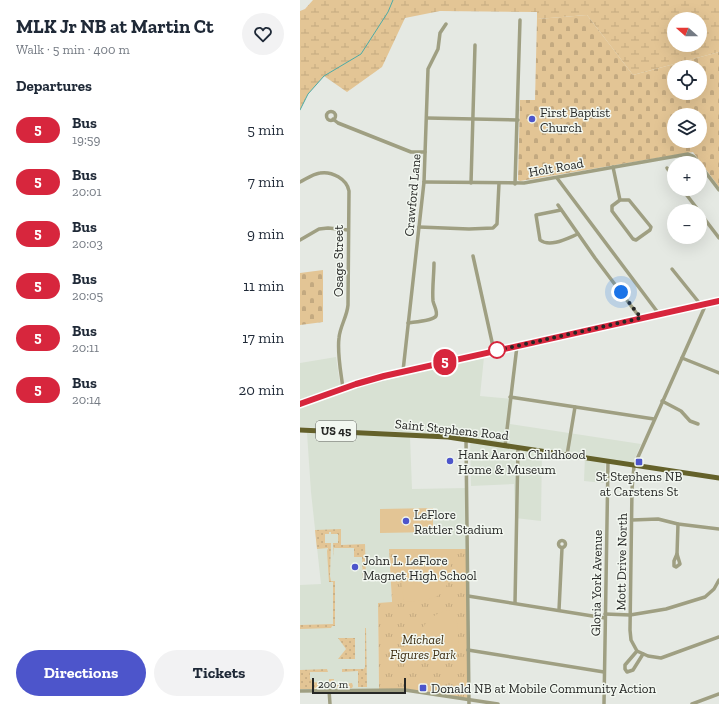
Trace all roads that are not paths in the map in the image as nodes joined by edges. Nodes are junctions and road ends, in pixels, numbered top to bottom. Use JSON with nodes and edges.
{"nodes":[{"id":1,"x":520,"y":20,"type":"dead end"},
{"id":2,"x":446,"y":24,"type":"dead end"},
{"id":3,"x":475,"y":45,"type":"dead end"},
{"id":4,"x":427,"y":118,"type":"junction"},
{"id":5,"x":333,"y":119,"type":"dead end"},
{"id":6,"x":473,"y":119,"type":"junction"},
{"id":7,"x":518,"y":120,"type":"junction"},
{"id":8,"x":425,"y":152,"type":"junction"},
{"id":9,"x":679,"y":156,"type":"edge"},
{"id":10,"x":693,"y":156,"type":"edge"},
{"id":11,"x":667,"y":158,"type":"edge"},
{"id":12,"x":613,"y":167,"type":"junction"},
{"id":13,"x":707,"y":174,"type":"edge"},
{"id":14,"x":557,"y":178,"type":"junction"},
{"id":15,"x":300,"y":182,"type":"edge"},
{"id":16,"x":424,"y":182,"type":"junction"},
{"id":17,"x":471,"y":183,"type":"junction"},
{"id":18,"x":499,"y":184,"type":"junction"},
{"id":19,"x":515,"y":184,"type":"junction"},
{"id":20,"x":719,"y":190,"type":"edge"},
{"id":21,"x":620,"y":200,"type":"junction"},
{"id":22,"x":558,"y":205,"type":"dead end"},
{"id":23,"x":561,"y":210,"type":"junction"},
{"id":24,"x":707,"y":222,"type":"edge"},
{"id":25,"x":419,"y":227,"type":"junction"},
{"id":26,"x":348,"y":230,"type":"junction"},
{"id":27,"x":578,"y":234,"type":"junction"},
{"id":28,"x":719,"y":238,"type":"edge"},
{"id":29,"x":300,"y":240,"type":"edge"},
{"id":30,"x":474,"y":256,"type":"dead end"},
{"id":31,"x":434,"y":263,"type":"dead end"},
{"id":32,"x":672,"y":270,"type":"dead end"},
{"id":33,"x":719,"y":301,"type":"edge"},
{"id":34,"x":704,"y":304,"type":"junction"},
{"id":35,"x":659,"y":314,"type":"junction"},
{"id":36,"x":641,"y":318,"type":"junction"},
{"id":37,"x":408,"y":323,"type":"junction"},
{"id":38,"x":517,"y":346,"type":"junction"},
{"id":39,"x":494,"y":351,"type":"junction"},
{"id":40,"x":682,"y":358,"type":"junction"},
{"id":41,"x":404,"y":371,"type":"junction"},
{"id":42,"x":719,"y":373,"type":"edge"},
{"id":43,"x":343,"y":389,"type":"junction"},
{"id":44,"x":510,"y":397,"type":"junction"},
{"id":45,"x":662,"y":401,"type":"junction"},
{"id":46,"x":300,"y":404,"type":"edge"},
{"id":47,"x":575,"y":407,"type":"junction"},
{"id":48,"x":654,"y":419,"type":"junction"},
{"id":49,"x":698,"y":424,"type":"dead end"},
{"id":50,"x":300,"y":430,"type":"edge"},
{"id":51,"x":466,"y":440,"type":"junction"},
{"id":52,"x":505,"y":446,"type":"junction"},
{"id":53,"x":518,"y":448,"type":"junction"},
{"id":54,"x":567,"y":456,"type":"junction"},
{"id":55,"x":608,"y":462,"type":"junction"},
{"id":56,"x":634,"y":466,"type":"junction"},
{"id":57,"x":719,"y":478,"type":"edge"},
{"id":58,"x":632,"y":520,"type":"junction"},
{"id":59,"x":678,"y":524,"type":"junction"},
{"id":60,"x":719,"y":529,"type":"edge"},
{"id":61,"x":562,"y":548,"type":"dead end"},
{"id":62,"x":677,"y":554,"type":"dead end"},
{"id":63,"x":719,"y":580,"type":"edge"},
{"id":64,"x":468,"y":596,"type":"junction"},
{"id":65,"x":515,"y":603,"type":"junction"},
{"id":66,"x":559,"y":610,"type":"junction"},
{"id":67,"x":630,"y":615,"type":"junction"},
{"id":68,"x":605,"y":616,"type":"junction"},
{"id":69,"x":719,"y":637,"type":"edge"},
{"id":70,"x":468,"y":650,"type":"junction"},
{"id":71,"x":636,"y":650,"type":"junction"},
{"id":72,"x":643,"y":654,"type":"junction"},
{"id":73,"x":604,"y":672,"type":"junction"},
{"id":74,"x":329,"y":690,"type":"junction"},
{"id":75,"x":300,"y":691,"type":"edge"},
{"id":76,"x":719,"y":694,"type":"edge"},
{"id":77,"x":469,"y":699,"type":"junction"},
{"id":78,"x":330,"y":704,"type":"edge"},
{"id":79,"x":469,"y":704,"type":"edge"},
{"id":80,"x":498,"y":704,"type":"edge"},
{"id":81,"x":604,"y":704,"type":"edge"},
{"id":82,"x":692,"y":704,"type":"edge"}],
"edges":[{"from":1,"to":7,"type":"street"},
{"from":2,"to":4,"type":"street","name":"Crawford Lane"},
{"from":3,"to":6,"type":"street"},
{"from":4,"to":6,"type":"street"},
{"from":4,"to":8,"type":"street","name":"Crawford Lane"},
{"from":5,"to":8,"type":"street"},
{"from":6,"to":7,"type":"street"},
{"from":6,"to":17,"type":"street"},
{"from":7,"to":19,"type":"street"},
{"from":8,"to":16,"type":"street","name":"Crawford Lane"},
{"from":9,"to":10,"type":"street","name":"Holt Road"},
{"from":11,"to":12,"type":"street","name":"Holt Road"},
{"from":12,"to":14,"type":"street","name":"Holt Road"},
{"from":12,"to":21,"type":"street"},
{"from":13,"to":20,"type":"street"},
{"from":14,"to":19,"type":"street","name":"Holt Road"},
{"from":14,"to":35,"type":"street"},
{"from":15,"to":26,"type":"street","name":"Osage Street"},
{"from":16,"to":17,"type":"street","name":"Holt Road"},
{"from":16,"to":25,"type":"street","name":"Crawford Lane"},
{"from":17,"to":18,"type":"street","name":"Holt Road"},
{"from":18,"to":19,"type":"street","name":"Holt Road"},
{"from":18,"to":25,"type":"street"},
{"from":21,"to":21,"type":"street"},
{"from":22,"to":23,"type":"street"},
{"from":23,"to":27,"type":"street"},
{"from":23,"to":27,"type":"street"},
{"from":24,"to":28,"type":"street"},
{"from":25,"to":37,"type":"street","name":"Crawford Lane"},
{"from":26,"to":29,"type":"street"},
{"from":26,"to":43,"type":"street","name":"Osage Street"},
{"from":27,"to":36,"type":"street"},
{"from":30,"to":39,"type":"street"},
{"from":31,"to":37,"type":"street"},
{"from":32,"to":34,"type":"street"},
{"from":33,"to":34,"type":"main road"},
{"from":34,"to":35,"type":"main road"},
{"from":34,"to":40,"type":"street","name":"Mott Drive North"},
{"from":35,"to":36,"type":"main road"},
{"from":36,"to":38,"type":"main road"},
{"from":37,"to":41,"type":"street","name":"Crawford Lane"},
{"from":38,"to":39,"type":"main road"},
{"from":38,"to":44,"type":"street"},
{"from":39,"to":41,"type":"main road"},
{"from":40,"to":42,"type":"street"},
{"from":40,"to":45,"type":"street","name":"Mott Drive North"},
{"from":41,"to":43,"type":"main road"},
{"from":43,"to":46,"type":"main road"},
{"from":44,"to":47,"type":"street"},
{"from":44,"to":52,"type":"street"},
{"from":45,"to":48,"type":"street","name":"Mott Drive North"},
{"from":45,"to":49,"type":"street"},
{"from":47,"to":48,"type":"street"},
{"from":47,"to":54,"type":"street"},
{"from":48,"to":56,"type":"street","name":"Mott Drive North"},
{"from":50,"to":51,"type":"main road","name":"Saint Stephens Road","number":"US 45"},
{"from":51,"to":52,"type":"main road","name":"Saint Stephens Road","number":"US 45"},
{"from":51,"to":64,"type":"street"},
{"from":52,"to":53,"type":"main road","name":"Saint Stephens Road","number":"US 45"},
{"from":53,"to":54,"type":"main road","name":"Saint Stephens Road","number":"US 45"},
{"from":53,"to":65,"type":"street"},
{"from":54,"to":55,"type":"main road","name":"Saint Stephens Road","number":"US 45"},
{"from":55,"to":56,"type":"main road","name":"Saint Stephens Road","number":"US 45"},
{"from":55,"to":68,"type":"street","name":"Gloria York Avenue"},
{"from":56,"to":57,"type":"main road","name":"Saint Stephens Road","number":"US 45"},
{"from":56,"to":58,"type":"street","name":"Mott Drive North"},
{"from":58,"to":59,"type":"street"},
{"from":58,"to":67,"type":"street","name":"Mott Drive North"},
{"from":59,"to":60,"type":"street"},
{"from":59,"to":62,"type":"street"},
{"from":61,"to":66,"type":"street"},
{"from":63,"to":67,"type":"street"},
{"from":64,"to":65,"type":"street"},
{"from":64,"to":70,"type":"street"},
{"from":65,"to":66,"type":"street"},
{"from":66,"to":68,"type":"street"},
{"from":67,"to":68,"type":"street"},
{"from":67,"to":71,"type":"street","name":"Mott Drive North"},
{"from":68,"to":73,"type":"street","name":"Gloria York Avenue"},
{"from":69,"to":72,"type":"street"},
{"from":70,"to":73,"type":"street"},
{"from":70,"to":77,"type":"street"},
{"from":71,"to":72,"type":"street"},
{"from":71,"to":72,"type":"street"},
{"from":73,"to":81,"type":"street","name":"Gloria York Avenue"},
{"from":74,"to":75,"type":"street"},
{"from":74,"to":77,"type":"street"},
{"from":74,"to":78,"type":"street"},
{"from":76,"to":82,"type":"street"},
{"from":77,"to":79,"type":"street"},
{"from":77,"to":80,"type":"street"}]}
